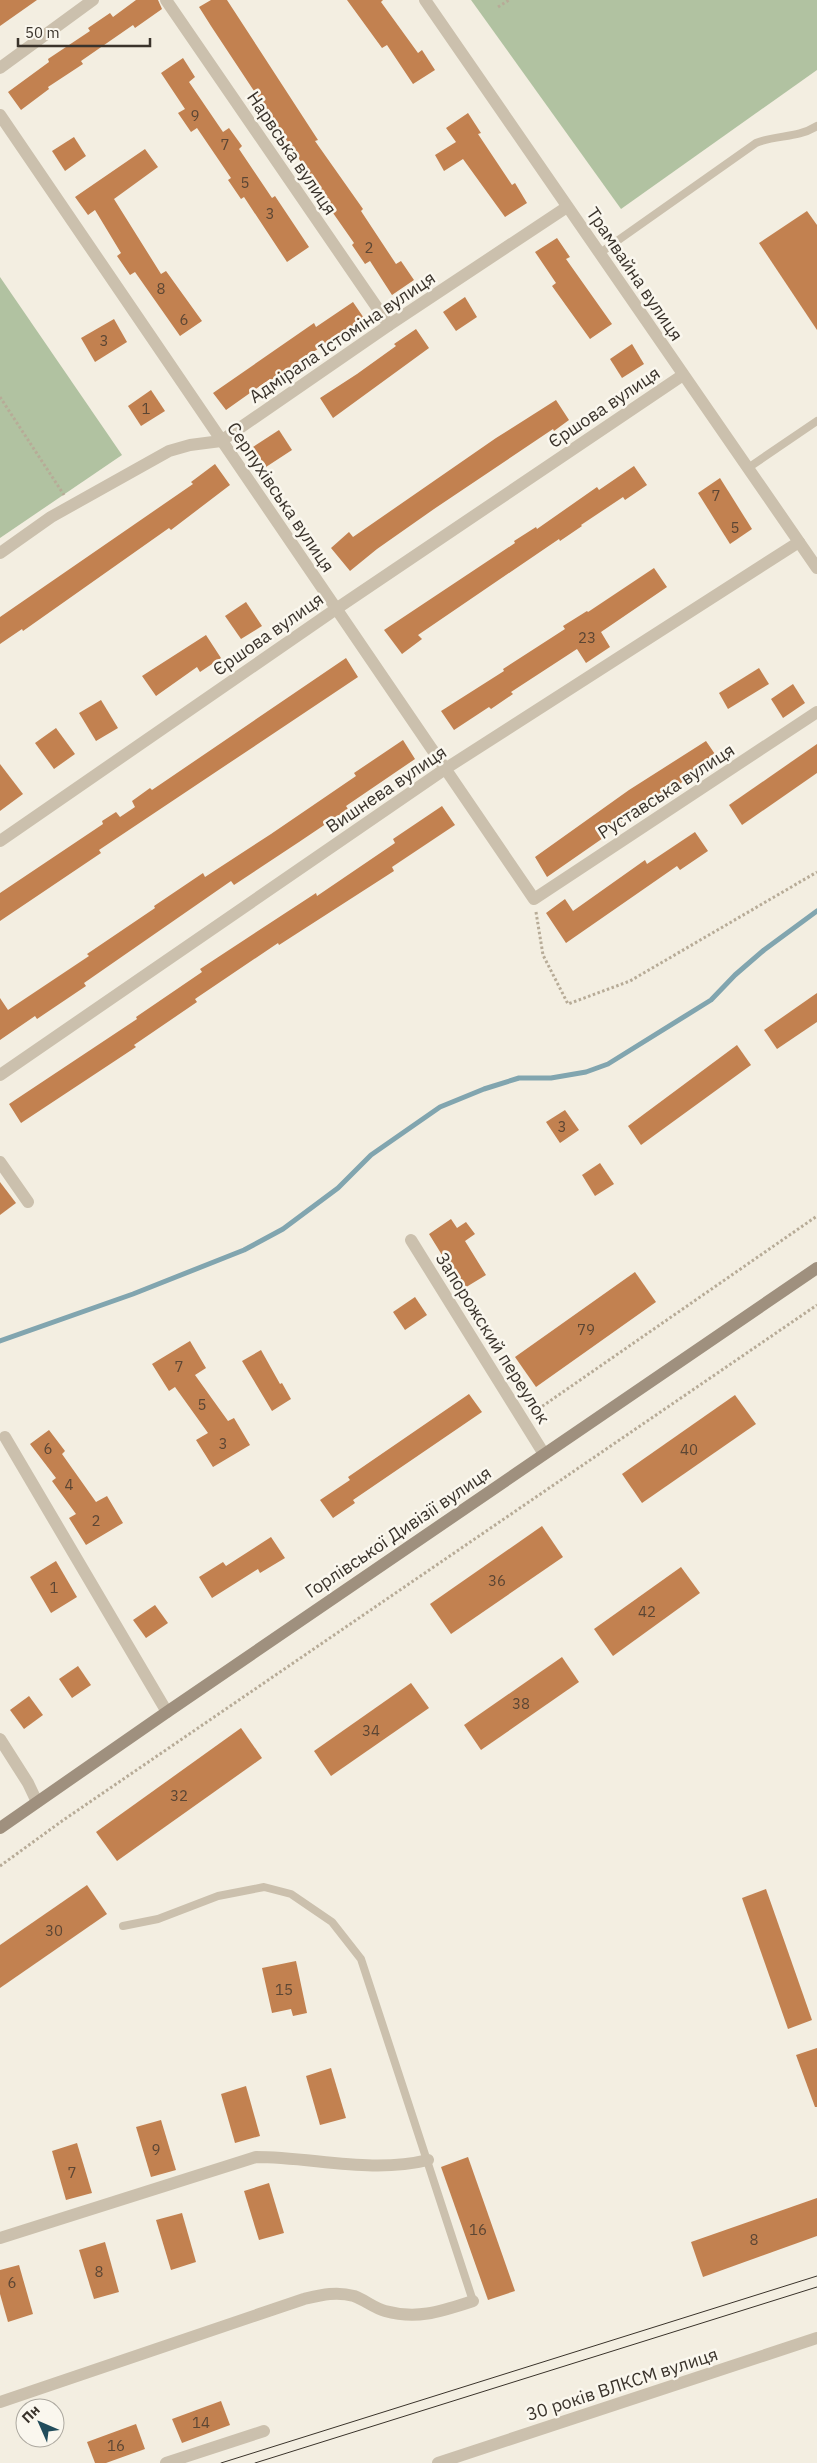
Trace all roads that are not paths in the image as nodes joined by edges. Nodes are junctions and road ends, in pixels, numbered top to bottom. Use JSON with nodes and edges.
{"nodes":[{"id":1,"x":93,"y":0,"type":"edge"},
{"id":2,"x":166,"y":0,"type":"edge"},
{"id":3,"x":425,"y":0,"type":"edge"},
{"id":4,"x":0,"y":68,"type":"edge"},
{"id":5,"x":0,"y":115,"type":"edge"},
{"id":6,"x":817,"y":126,"type":"edge"},
{"id":7,"x":567,"y":207,"type":"junction"},
{"id":8,"x":600,"y":254,"type":"junction"},
{"id":9,"x":389,"y":325,"type":"junction"},
{"id":10,"x":683,"y":375,"type":"junction"},
{"id":11,"x":817,"y":421,"type":"edge"},
{"id":12,"x":221,"y":441,"type":"junction"},
{"id":13,"x":748,"y":468,"type":"junction"},
{"id":14,"x":799,"y":542,"type":"junction"},
{"id":15,"x":0,"y":553,"type":"edge"},
{"id":16,"x":817,"y":568,"type":"edge"},
{"id":17,"x":336,"y":609,"type":"junction"},
{"id":18,"x":817,"y":712,"type":"edge"},
{"id":19,"x":445,"y":769,"type":"junction"},
{"id":20,"x":0,"y":841,"type":"edge"},
{"id":21,"x":534,"y":899,"type":"joint"},
{"id":22,"x":0,"y":1075,"type":"edge"},
{"id":23,"x":0,"y":1162,"type":"edge"},
{"id":24,"x":28,"y":1202,"type":"dead end"},
{"id":25,"x":411,"y":1240,"type":"dead end"},
{"id":26,"x":817,"y":1268,"type":"edge"},
{"id":27,"x":5,"y":1437,"type":"dead end"},
{"id":28,"x":544,"y":1454,"type":"junction"},
{"id":29,"x":166,"y":1712,"type":"junction"},
{"id":30,"x":0,"y":1739,"type":"edge"},
{"id":31,"x":37,"y":1802,"type":"junction"},
{"id":32,"x":0,"y":1828,"type":"edge"},
{"id":33,"x":123,"y":1926,"type":"dead end"},
{"id":34,"x":428,"y":2160,"type":"junction"},
{"id":35,"x":0,"y":2238,"type":"edge"},
{"id":36,"x":473,"y":2301,"type":"joint"},
{"id":37,"x":817,"y":2338,"type":"edge"},
{"id":38,"x":0,"y":2402,"type":"edge"},
{"id":39,"x":264,"y":2431,"type":"dead end"},
{"id":40,"x":469,"y":2458,"type":"edge"},
{"id":41,"x":166,"y":2463,"type":"edge"},
{"id":42,"x":438,"y":2463,"type":"edge"}],
"edges":[{"from":1,"to":4,"type":"street"},
{"from":2,"to":9,"type":"street","name":"Нарвська вулиця"},
{"from":3,"to":7,"type":"street","name":"Трамвайна вулиця"},
{"from":5,"to":12,"type":"street","name":"Серпухівська вулиця"},
{"from":6,"to":8,"type":"lane"},
{"from":7,"to":8,"type":"street","name":"Трамвайна вулиця"},
{"from":7,"to":9,"type":"street","name":"Адмірала Істоміна вулиця"},
{"from":8,"to":10,"type":"street","name":"Трамвайна вулиця"},
{"from":9,"to":12,"type":"street","name":"Адмірала Істоміна вулиця"},
{"from":10,"to":13,"type":"street","name":"Трамвайна вулиця"},
{"from":10,"to":17,"type":"street","name":"Єршова вулиця"},
{"from":11,"to":13,"type":"lane"},
{"from":12,"to":15,"type":"street","name":"Адмірала Істоміна вулиця"},
{"from":12,"to":17,"type":"street","name":"Серпухівська вулиця"},
{"from":13,"to":14,"type":"street","name":"Трамвайна вулиця"},
{"from":14,"to":16,"type":"street","name":"Трамвайна вулиця"},
{"from":14,"to":19,"type":"street","name":"Вишнева вулиця"},
{"from":17,"to":19,"type":"street","name":"Серпухівська вулиця"},
{"from":17,"to":20,"type":"street","name":"Єршова вулиця"},
{"from":18,"to":21,"type":"street","name":"Руставська вулиця"},
{"from":19,"to":21,"type":"street","name":"Серпухівська вулиця"},
{"from":19,"to":22,"type":"street","name":"Вишнева вулиця"},
{"from":23,"to":24,"type":"street"},
{"from":25,"to":28,"type":"street","name":"Запорожский переулок"},
{"from":26,"to":28,"type":"main road","name":"Горлівської Дивізії вулиця"},
{"from":27,"to":29,"type":"street"},
{"from":28,"to":29,"type":"main road","name":"Горлівської Дивізії вулиця"},
{"from":29,"to":31,"type":"main road","name":"Горлівської Дивізії вулиця"},
{"from":30,"to":31,"type":"street"},
{"from":31,"to":32,"type":"main road","name":"Горлівської Дивізії вулиця"},
{"from":33,"to":34,"type":"lane"},
{"from":34,"to":35,"type":"street"},
{"from":34,"to":36,"type":"lane"},
{"from":36,"to":38,"type":"street"},
{"from":37,"to":40,"type":"street","name":"30 років ВЛКСМ вулиця"},
{"from":39,"to":41,"type":"street"},
{"from":40,"to":42,"type":"street","name":"30 років ВЛКСМ вулиця"}]}
